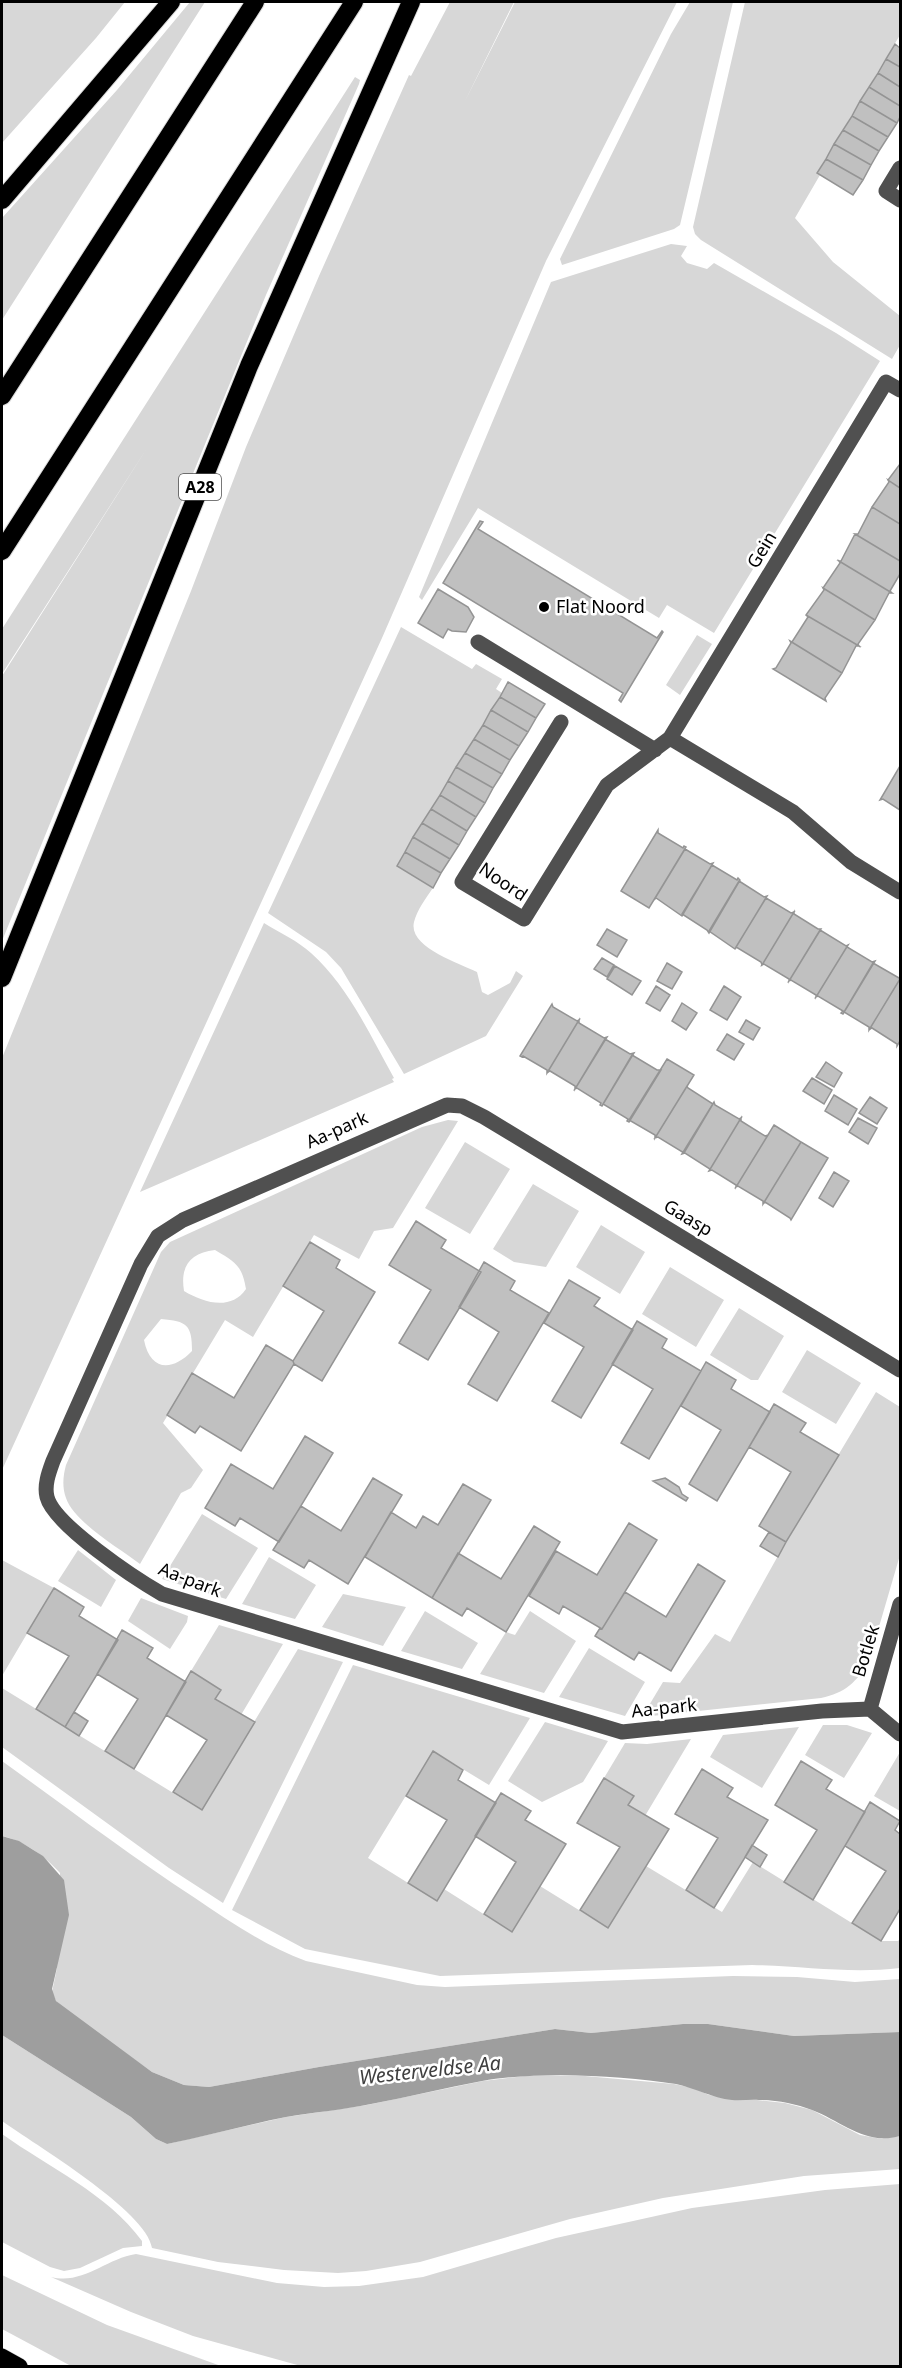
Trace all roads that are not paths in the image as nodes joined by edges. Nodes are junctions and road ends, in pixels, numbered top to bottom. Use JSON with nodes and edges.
{"nodes":[{"id":1,"x":171,"y":2,"type":"edge"},
{"id":2,"x":255,"y":2,"type":"edge"},
{"id":3,"x":354,"y":2,"type":"edge"},
{"id":4,"x":411,"y":2,"type":"edge"},
{"id":5,"x":900,"y":168,"type":"edge"},
{"id":6,"x":2,"y":200,"type":"edge"},
{"id":7,"x":900,"y":200,"type":"edge"},
{"id":8,"x":900,"y":390,"type":"edge"},
{"id":9,"x":2,"y":396,"type":"edge"},
{"id":10,"x":2,"y":551,"type":"edge"},
{"id":11,"x":478,"y":642,"type":"dead end"},
{"id":12,"x":561,"y":722,"type":"dead end"},
{"id":13,"x":670,"y":738,"type":"junction"},
{"id":14,"x":655,"y":750,"type":"junction"},
{"id":15,"x":900,"y":892,"type":"edge"},
{"id":16,"x":2,"y":978,"type":"edge"},
{"id":17,"x":454,"y":1104,"type":"joint"},
{"id":18,"x":900,"y":1370,"type":"edge"},
{"id":19,"x":900,"y":1604,"type":"edge"},
{"id":20,"x":870,"y":1709,"type":"junction"},
{"id":21,"x":900,"y":1734,"type":"edge"},
{"id":22,"x":2,"y":2356,"type":"edge"},
{"id":23,"x":20,"y":2367,"type":"edge"}],
"edges":[{"from":1,"to":6,"type":"highway"},
{"from":2,"to":9,"type":"highway"},
{"from":3,"to":10,"type":"highway"},
{"from":4,"to":16,"type":"highway","number":"A28"},
{"from":5,"to":7,"type":"street"},
{"from":8,"to":13,"type":"street","name":"Gein"},
{"from":11,"to":14,"type":"street"},
{"from":12,"to":14,"type":"street","name":"Noord"},
{"from":13,"to":14,"type":"street","name":"Noord"},
{"from":13,"to":15,"type":"street"},
{"from":17,"to":18,"type":"street","name":"Gaasp"},
{"from":17,"to":20,"type":"street","name":"Aa-park"},
{"from":19,"to":20,"type":"street","name":"Botlek"},
{"from":20,"to":21,"type":"street"},
{"from":22,"to":23,"type":"main road"}]}
